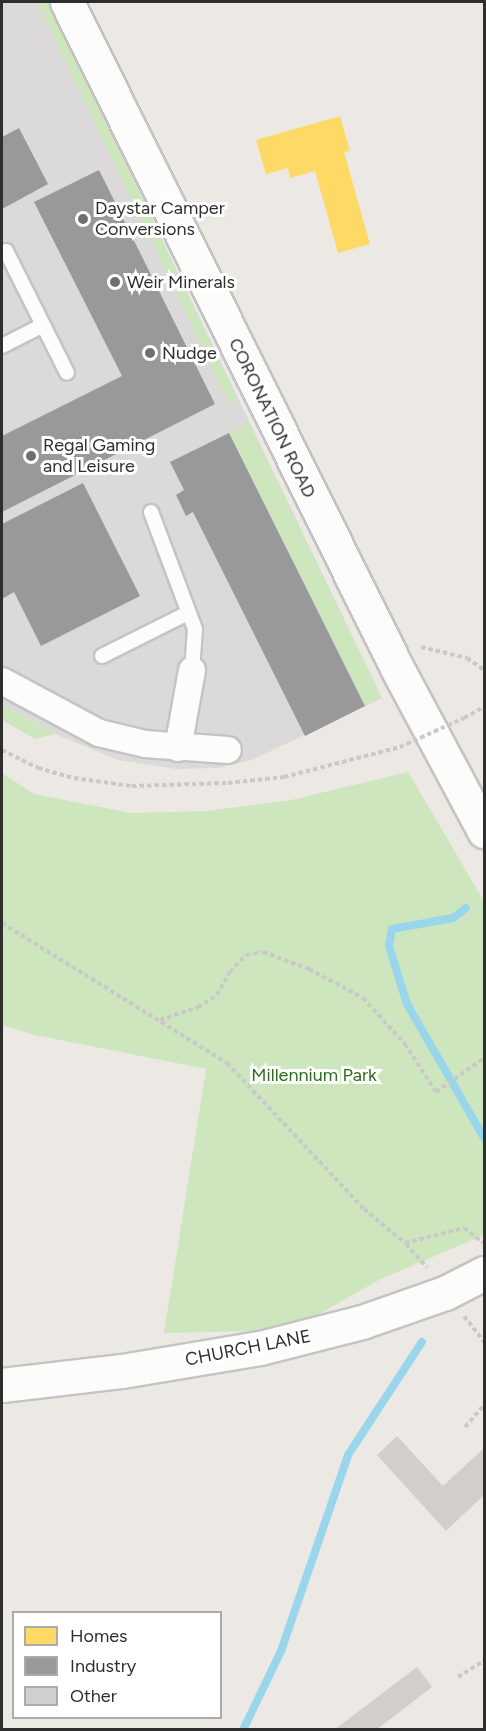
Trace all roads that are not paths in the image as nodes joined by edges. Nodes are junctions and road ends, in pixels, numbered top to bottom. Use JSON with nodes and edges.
{"nodes":[{"id":1,"x":66,"y":2,"type":"edge"},
{"id":2,"x":6,"y":251,"type":"dead end"},
{"id":3,"x":41,"y":326,"type":"junction"},
{"id":4,"x":2,"y":346,"type":"edge"},
{"id":5,"x":67,"y":373,"type":"dead end"},
{"id":6,"x":151,"y":512,"type":"dead end"},
{"id":7,"x":188,"y":613,"type":"junction"},
{"id":8,"x":102,"y":656,"type":"dead end"},
{"id":9,"x":192,"y":670,"type":"joint"},
{"id":10,"x":2,"y":681,"type":"edge"},
{"id":11,"x":178,"y":748,"type":"junction"},
{"id":12,"x":228,"y":750,"type":"dead end"},
{"id":13,"x":484,"y":831,"type":"edge"},
{"id":14,"x":484,"y":1273,"type":"edge"},
{"id":15,"x":2,"y":1385,"type":"edge"}],
"edges":[{"from":1,"to":13,"type":"street","name":"CORONATION ROAD"},
{"from":2,"to":3,"type":"lane"},
{"from":3,"to":4,"type":"lane"},
{"from":3,"to":5,"type":"lane"},
{"from":6,"to":7,"type":"lane"},
{"from":7,"to":8,"type":"lane"},
{"from":7,"to":9,"type":"lane"},
{"from":9,"to":11,"type":"street"},
{"from":10,"to":11,"type":"street"},
{"from":11,"to":12,"type":"street"},
{"from":14,"to":15,"type":"street","name":"CHURCH LANE"}]}
